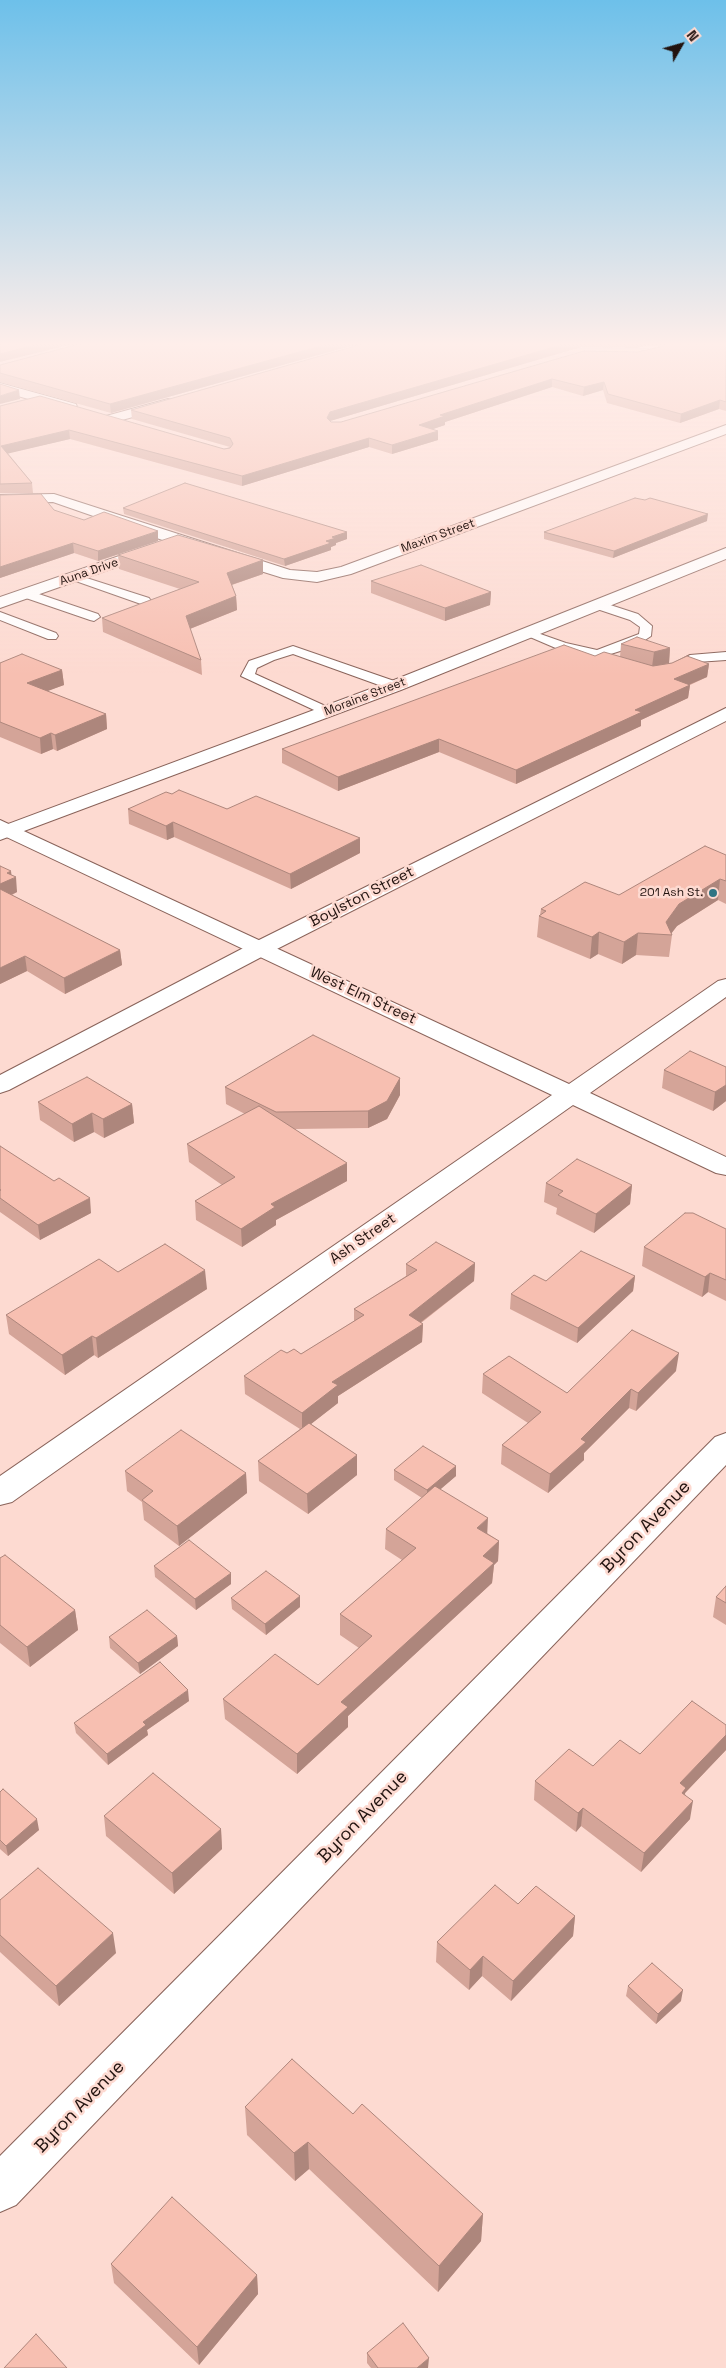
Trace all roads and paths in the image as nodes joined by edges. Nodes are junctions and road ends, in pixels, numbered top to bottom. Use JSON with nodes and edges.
{"nodes":[{"id":1,"x":660,"y":454,"type":"edge"},
{"id":2,"x":0,"y":499,"type":"edge"},
{"id":3,"x":179,"y":540,"type":"junction"},
{"id":4,"x":726,"y":553,"type":"edge"},
{"id":5,"x":74,"y":577,"type":"junction"},
{"id":6,"x":27,"y":594,"type":"junction"},
{"id":7,"x":145,"y":601,"type":"edge"},
{"id":8,"x":0,"y":603,"type":"edge"},
{"id":9,"x":598,"y":605,"type":"junction"},
{"id":10,"x":0,"y":616,"type":"edge"},
{"id":11,"x":94,"y":617,"type":"dead end"},
{"id":12,"x":528,"y":634,"type":"junction"},
{"id":13,"x":52,"y":636,"type":"dead end"},
{"id":14,"x":598,"y":654,"type":"junction"},
{"id":15,"x":726,"y":656,"type":"edge"},
{"id":16,"x":611,"y":662,"type":"edge"},
{"id":17,"x":658,"y":672,"type":"edge"},
{"id":18,"x":395,"y":686,"type":"junction"},
{"id":19,"x":327,"y":712,"type":"junction"},
{"id":20,"x":726,"y":714,"type":"edge"},
{"id":21,"x":3,"y":830,"type":"edge"},
{"id":22,"x":261,"y":948,"type":"junction"},
{"id":23,"x":726,"y":986,"type":"edge"},
{"id":24,"x":0,"y":1085,"type":"edge"},
{"id":25,"x":572,"y":1093,"type":"junction"},
{"id":26,"x":726,"y":1167,"type":"edge"},
{"id":27,"x":726,"y":1445,"type":"edge"},
{"id":28,"x":0,"y":1493,"type":"edge"},
{"id":29,"x":0,"y":2190,"type":"edge"}],
"edges":[{"from":1,"to":3,"type":"street","name":"Maxim Street"},
{"from":2,"to":3,"type":"street","name":"Maxim Street"},
{"from":3,"to":5,"type":"street","name":"Auna Drive"},
{"from":4,"to":9,"type":"street","name":"Moraine Street"},
{"from":5,"to":6,"type":"street","name":"Auna Drive"},
{"from":5,"to":7,"type":"lane"},
{"from":6,"to":8,"type":"street","name":"Auna Drive"},
{"from":6,"to":11,"type":"lane"},
{"from":9,"to":12,"type":"street","name":"Moraine Street"},
{"from":9,"to":14,"type":"lane"},
{"from":10,"to":13,"type":"lane"},
{"from":12,"to":14,"type":"lane"},
{"from":12,"to":18,"type":"street","name":"Moraine Street"},
{"from":14,"to":16,"type":"lane"},
{"from":15,"to":17,"type":"lane"},
{"from":18,"to":19,"type":"street","name":"Moraine Street"},
{"from":18,"to":19,"type":"lane"},
{"from":19,"to":21,"type":"street","name":"Moraine Street"},
{"from":20,"to":22,"type":"street","name":"Boylston Street"},
{"from":21,"to":22,"type":"street","name":"West Elm Street"},
{"from":22,"to":24,"type":"street","name":"Boylston Street"},
{"from":22,"to":25,"type":"street","name":"West Elm Street"},
{"from":23,"to":25,"type":"street","name":"Ash Street"},
{"from":25,"to":26,"type":"street","name":"West Elm Street"},
{"from":25,"to":28,"type":"street","name":"Ash Street"},
{"from":27,"to":29,"type":"street","name":"Byron Avenue"}]}
